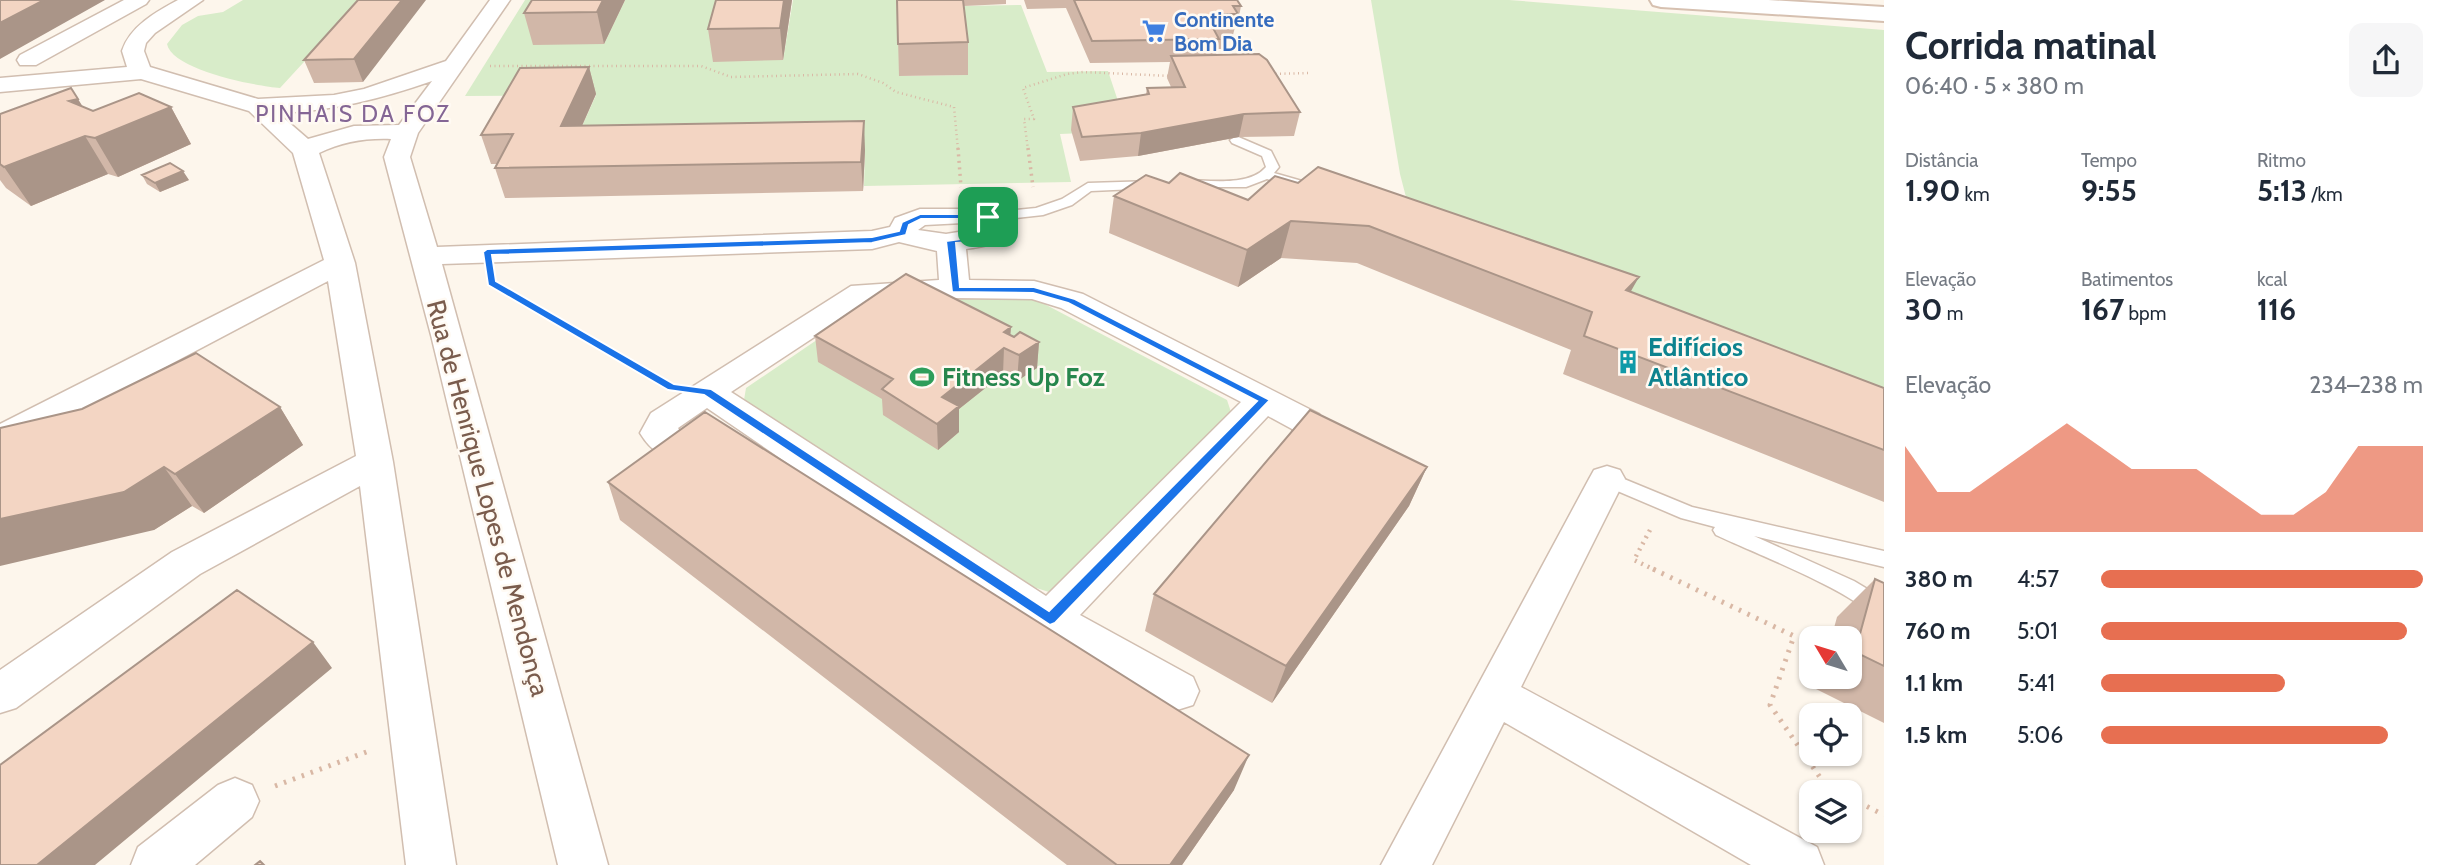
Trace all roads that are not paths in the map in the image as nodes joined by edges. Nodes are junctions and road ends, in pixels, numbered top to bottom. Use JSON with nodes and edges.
{"nodes":[{"id":1,"x":139,"y":0,"type":"edge"},
{"id":2,"x":192,"y":0,"type":"edge"},
{"id":3,"x":500,"y":0,"type":"edge"},
{"id":4,"x":1661,"y":0,"type":"edge"},
{"id":5,"x":1884,"y":14,"type":"edge"},
{"id":6,"x":28,"y":60,"type":"dead end"},
{"id":7,"x":451,"y":66,"type":"junction"},
{"id":8,"x":142,"y":72,"type":"junction"},
{"id":9,"x":0,"y":85,"type":"edge"},
{"id":10,"x":257,"y":106,"type":"junction"},
{"id":11,"x":406,"y":133,"type":"junction"},
{"id":12,"x":1236,"y":140,"type":"edge"},
{"id":13,"x":304,"y":150,"type":"junction"},
{"id":14,"x":1266,"y":175,"type":"junction"},
{"id":15,"x":1172,"y":185,"type":"junction"},
{"id":16,"x":1312,"y":190,"type":"edge"},
{"id":17,"x":1221,"y":196,"type":"edge"},
{"id":18,"x":967,"y":224,"type":"junction"},
{"id":19,"x":423,"y":256,"type":"junction"},
{"id":20,"x":340,"y":263,"type":"junction"},
{"id":21,"x":955,"y":289,"type":"junction"},
{"id":22,"x":707,"y":391,"type":"junction"},
{"id":23,"x":1264,"y":400,"type":"junction"},
{"id":24,"x":1312,"y":436,"type":"edge"},
{"id":25,"x":0,"y":439,"type":"edge"},
{"id":26,"x":671,"y":445,"type":"edge"},
{"id":27,"x":375,"y":462,"type":"junction"},
{"id":28,"x":1607,"y":479,"type":"joint"},
{"id":29,"x":1688,"y":513,"type":"junction"},
{"id":30,"x":1884,"y":559,"type":"edge"},
{"id":31,"x":1050,"y":619,"type":"junction"},
{"id":32,"x":1880,"y":626,"type":"edge"},
{"id":33,"x":1177,"y":691,"type":"dead end"},
{"id":34,"x":0,"y":694,"type":"edge"},
{"id":35,"x":1496,"y":695,"type":"junction"},
{"id":36,"x":235,"y":801,"type":"road end"},
{"id":37,"x":156,"y":865,"type":"edge"},
{"id":38,"x":431,"y":865,"type":"edge"},
{"id":39,"x":583,"y":865,"type":"edge"},
{"id":40,"x":1406,"y":865,"type":"edge"},
{"id":41,"x":1799,"y":865,"type":"edge"}],
"edges":[{"from":1,"to":6,"type":"street"},
{"from":2,"to":8,"type":"street"},
{"from":3,"to":7,"type":"street","name":"Rua de Henrique Lopes de Mendonça"},
{"from":4,"to":5,"type":"street"},
{"from":7,"to":10,"type":"street"},
{"from":7,"to":11,"type":"street","name":"Rua de Henrique Lopes de Mendonça"},
{"from":8,"to":9,"type":"street"},
{"from":8,"to":10,"type":"street"},
{"from":10,"to":13,"type":"street"},
{"from":11,"to":13,"type":"street"},
{"from":11,"to":19,"type":"street","name":"Rua de Henrique Lopes de Mendonça"},
{"from":12,"to":14,"type":"lane"},
{"from":13,"to":20,"type":"street"},
{"from":14,"to":15,"type":"lane"},
{"from":14,"to":16,"type":"lane"},
{"from":15,"to":17,"type":"lane"},
{"from":15,"to":18,"type":"lane"},
{"from":18,"to":19,"type":"street"},
{"from":18,"to":21,"type":"street"},
{"from":19,"to":39,"type":"street","name":"Rua de Henrique Lopes de Mendonça"},
{"from":20,"to":25,"type":"street"},
{"from":20,"to":27,"type":"street"},
{"from":21,"to":22,"type":"street"},
{"from":21,"to":23,"type":"street"},
{"from":22,"to":26,"type":"street"},
{"from":22,"to":31,"type":"street"},
{"from":23,"to":24,"type":"street"},
{"from":23,"to":31,"type":"street"},
{"from":27,"to":34,"type":"street"},
{"from":27,"to":38,"type":"street"},
{"from":28,"to":29,"type":"lane"},
{"from":28,"to":35,"type":"street"},
{"from":29,"to":30,"type":"lane"},
{"from":29,"to":32,"type":"lane"},
{"from":31,"to":33,"type":"street"},
{"from":35,"to":40,"type":"street"},
{"from":35,"to":41,"type":"street"},
{"from":36,"to":37,"type":"street"}]}
